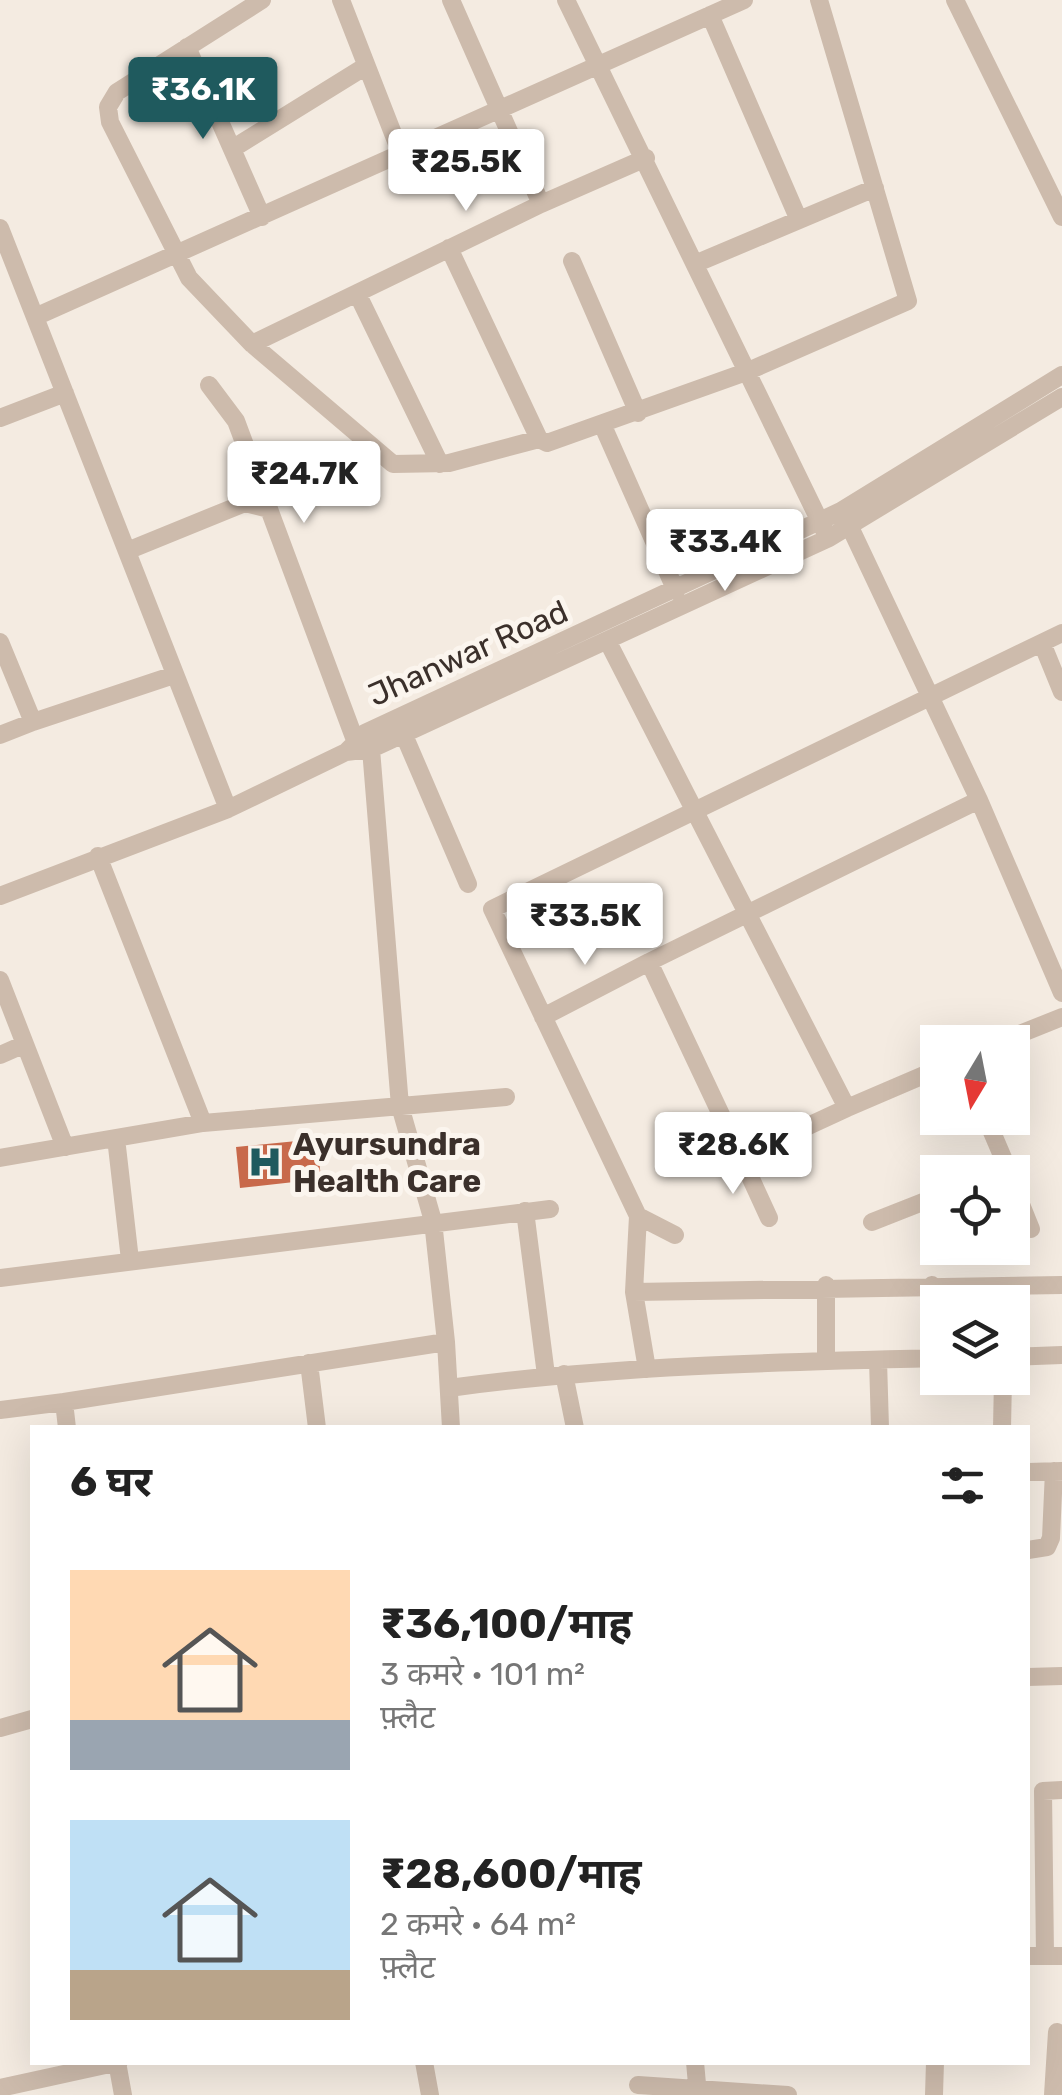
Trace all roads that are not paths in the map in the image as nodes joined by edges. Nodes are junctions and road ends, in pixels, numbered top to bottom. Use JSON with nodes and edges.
{"nodes":[{"id":1,"x":262,"y":0,"type":"edge"},
{"id":2,"x":341,"y":0,"type":"edge"},
{"id":3,"x":451,"y":0,"type":"edge"},
{"id":4,"x":566,"y":0,"type":"edge"},
{"id":5,"x":744,"y":0,"type":"edge"},
{"id":6,"x":819,"y":0,"type":"edge"},
{"id":7,"x":955,"y":0,"type":"edge"},
{"id":8,"x":710,"y":15,"type":"junction"},
{"id":9,"x":187,"y":48,"type":"junction"},
{"id":10,"x":366,"y":66,"type":"junction"},
{"id":11,"x":596,"y":66,"type":"junction"},
{"id":12,"x":502,"y":108,"type":"junction"},
{"id":13,"x":232,"y":149,"type":"junction"},
{"id":14,"x":401,"y":154,"type":"junction"},
{"id":15,"x":646,"y":158,"type":"junction"},
{"id":16,"x":875,"y":188,"type":"junction"},
{"id":17,"x":1056,"y":190,"type":"edge"},
{"id":18,"x":541,"y":204,"type":"junction"},
{"id":19,"x":262,"y":218,"type":"junction"},
{"id":20,"x":798,"y":218,"type":"junction"},
{"id":21,"x":1062,"y":218,"type":"edge"},
{"id":22,"x":0,"y":228,"type":"edge"},
{"id":23,"x":449,"y":248,"type":"junction"},
{"id":24,"x":179,"y":256,"type":"junction"},
{"id":25,"x":572,"y":261,"type":"dead end"},
{"id":26,"x":697,"y":264,"type":"junction"},
{"id":27,"x":357,"y":292,"type":"junction"},
{"id":28,"x":35,"y":316,"type":"junction"},
{"id":29,"x":252,"y":344,"type":"junction"},
{"id":30,"x":746,"y":372,"type":"junction"},
{"id":31,"x":1062,"y":375,"type":"edge"},
{"id":32,"x":208,"y":386,"type":"dead end"},
{"id":33,"x":65,"y":393,"type":"junction"},
{"id":34,"x":1062,"y":397,"type":"edge"},
{"id":35,"x":638,"y":413,"type":"junction"},
{"id":36,"x":0,"y":418,"type":"edge"},
{"id":37,"x":603,"y":426,"type":"junction"},
{"id":38,"x":539,"y":440,"type":"junction"},
{"id":39,"x":440,"y":464,"type":"junction"},
{"id":40,"x":269,"y":508,"type":"junction"},
{"id":41,"x":850,"y":526,"type":"junction"},
{"id":42,"x":825,"y":530,"type":"junction"},
{"id":43,"x":127,"y":551,"type":"junction"},
{"id":44,"x":676,"y":591,"type":"junction"},
{"id":45,"x":1062,"y":633,"type":"edge"},
{"id":46,"x":0,"y":642,"type":"edge"},
{"id":47,"x":608,"y":642,"type":"junction"},
{"id":48,"x":1042,"y":643,"type":"junction"},
{"id":49,"x":174,"y":674,"type":"junction"},
{"id":50,"x":1062,"y":692,"type":"edge"},
{"id":51,"x":932,"y":697,"type":"junction"},
{"id":52,"x":34,"y":722,"type":"junction"},
{"id":53,"x":0,"y":735,"type":"edge"},
{"id":54,"x":404,"y":735,"type":"junction"},
{"id":55,"x":357,"y":747,"type":"junction"},
{"id":56,"x":979,"y":800,"type":"junction"},
{"id":57,"x":697,"y":808,"type":"junction"},
{"id":58,"x":228,"y":810,"type":"junction"},
{"id":59,"x":98,"y":856,"type":"junction"},
{"id":60,"x":468,"y":884,"type":"dead end"},
{"id":61,"x":0,"y":896,"type":"edge"},
{"id":62,"x":750,"y":914,"type":"junction"},
{"id":63,"x":649,"y":962,"type":"junction"},
{"id":64,"x":0,"y":980,"type":"edge"},
{"id":65,"x":1062,"y":993,"type":"edge"},
{"id":66,"x":1062,"y":1016,"type":"edge"},
{"id":67,"x":544,"y":1017,"type":"junction"},
{"id":68,"x":1030,"y":1029,"type":"edge"},
{"id":69,"x":25,"y":1044,"type":"junction"},
{"id":70,"x":0,"y":1054,"type":"edge"},
{"id":71,"x":920,"y":1077,"type":"edge"},
{"id":72,"x":506,"y":1097,"type":"dead end"},
{"id":73,"x":400,"y":1106,"type":"junction"},
{"id":74,"x":847,"y":1108,"type":"junction"},
{"id":75,"x":203,"y":1122,"type":"junction"},
{"id":76,"x":116,"y":1138,"type":"junction"},
{"id":77,"x":65,"y":1147,"type":"junction"},
{"id":78,"x":741,"y":1157,"type":"junction"},
{"id":79,"x":0,"y":1158,"type":"edge"},
{"id":80,"x":920,"y":1203,"type":"edge"},
{"id":81,"x":550,"y":1208,"type":"dead end"},
{"id":82,"x":525,"y":1211,"type":"junction"},
{"id":83,"x":638,"y":1216,"type":"junction"},
{"id":84,"x":768,"y":1218,"type":"dead end"},
{"id":85,"x":433,"y":1221,"type":"junction"},
{"id":86,"x":872,"y":1222,"type":"dead end"},
{"id":87,"x":675,"y":1235,"type":"dead end"},
{"id":88,"x":130,"y":1260,"type":"junction"},
{"id":89,"x":0,"y":1278,"type":"edge"},
{"id":90,"x":1030,"y":1285,"type":"edge"},
{"id":91,"x":1062,"y":1285,"type":"edge"},
{"id":92,"x":826,"y":1286,"type":"junction"},
{"id":93,"x":920,"y":1286,"type":"edge"},
{"id":94,"x":634,"y":1292,"type":"junction"},
{"id":95,"x":446,"y":1342,"type":"junction"},
{"id":96,"x":1062,"y":1355,"type":"edge"},
{"id":97,"x":1030,"y":1356,"type":"edge"},
{"id":98,"x":920,"y":1359,"type":"edge"},
{"id":99,"x":878,"y":1360,"type":"junction"},
{"id":100,"x":826,"y":1362,"type":"junction"},
{"id":101,"x":308,"y":1363,"type":"junction"},
{"id":102,"x":648,"y":1369,"type":"junction"},
{"id":103,"x":555,"y":1374,"type":"junction"},
{"id":104,"x":449,"y":1388,"type":"junction"},
{"id":105,"x":1003,"y":1395,"type":"edge"},
{"id":106,"x":64,"y":1402,"type":"junction"},
{"id":107,"x":0,"y":1410,"type":"edge"},
{"id":108,"x":67,"y":1425,"type":"edge"},
{"id":109,"x":317,"y":1425,"type":"edge"},
{"id":110,"x":451,"y":1425,"type":"edge"},
{"id":111,"x":574,"y":1425,"type":"edge"},
{"id":112,"x":880,"y":1425,"type":"edge"},
{"id":113,"x":1002,"y":1425,"type":"edge"},
{"id":114,"x":1058,"y":1471,"type":"edge"},
{"id":115,"x":1030,"y":1472,"type":"edge"},
{"id":116,"x":1030,"y":1550,"type":"edge"},
{"id":117,"x":1062,"y":1676,"type":"edge"},
{"id":118,"x":1030,"y":1677,"type":"edge"},
{"id":119,"x":30,"y":1720,"type":"edge"},
{"id":120,"x":0,"y":1728,"type":"edge"},
{"id":121,"x":1044,"y":1790,"type":"edge"},
{"id":122,"x":1036,"y":1850,"type":"edge"},
{"id":123,"x":1045,"y":1956,"type":"edge"},
{"id":124,"x":1057,"y":2032,"type":"dead end"},
{"id":125,"x":110,"y":2065,"type":"edge"},
{"id":126,"x":118,"y":2065,"type":"edge"},
{"id":127,"x":425,"y":2065,"type":"edge"},
{"id":128,"x":695,"y":2065,"type":"edge"},
{"id":129,"x":935,"y":2065,"type":"edge"},
{"id":130,"x":1059,"y":2068,"type":"edge"},
{"id":131,"x":638,"y":2085,"type":"dead end"},
{"id":132,"x":4,"y":2090,"type":"edge"},
{"id":133,"x":698,"y":2092,"type":"edge"},
{"id":134,"x":123,"y":2095,"type":"edge"},
{"id":135,"x":430,"y":2095,"type":"edge"},
{"id":136,"x":788,"y":2095,"type":"edge"},
{"id":137,"x":934,"y":2095,"type":"edge"},
{"id":138,"x":1054,"y":2095,"type":"edge"}],
"edges":[{"from":1,"to":9,"type":"street"},
{"from":2,"to":10,"type":"street"},
{"from":3,"to":12,"type":"street"},
{"from":4,"to":11,"type":"street"},
{"from":5,"to":8,"type":"street"},
{"from":6,"to":16,"type":"street"},
{"from":7,"to":17,"type":"street"},
{"from":8,"to":11,"type":"street"},
{"from":8,"to":20,"type":"street"},
{"from":9,"to":13,"type":"street"},
{"from":9,"to":24,"type":"street"},
{"from":10,"to":13,"type":"street"},
{"from":10,"to":14,"type":"street"},
{"from":11,"to":12,"type":"street"},
{"from":11,"to":15,"type":"street"},
{"from":12,"to":14,"type":"street"},
{"from":12,"to":18,"type":"street"},
{"from":13,"to":19,"type":"street"},
{"from":14,"to":19,"type":"street"},
{"from":15,"to":18,"type":"street"},
{"from":15,"to":26,"type":"street"},
{"from":16,"to":20,"type":"street"},
{"from":16,"to":30,"type":"street"},
{"from":17,"to":21,"type":"street"},
{"from":18,"to":23,"type":"street"},
{"from":19,"to":24,"type":"street"},
{"from":20,"to":26,"type":"street"},
{"from":22,"to":28,"type":"street"},
{"from":23,"to":27,"type":"street"},
{"from":23,"to":38,"type":"street"},
{"from":24,"to":28,"type":"street"},
{"from":24,"to":29,"type":"street"},
{"from":25,"to":35,"type":"street"},
{"from":26,"to":30,"type":"street"},
{"from":27,"to":29,"type":"street"},
{"from":27,"to":39,"type":"street"},
{"from":28,"to":33,"type":"street"},
{"from":29,"to":39,"type":"street"},
{"from":30,"to":35,"type":"street"},
{"from":30,"to":42,"type":"street"},
{"from":31,"to":42,"type":"street","name":"Jhanwar Road"},
{"from":32,"to":40,"type":"street"},
{"from":33,"to":36,"type":"street"},
{"from":33,"to":43,"type":"street"},
{"from":34,"to":41,"type":"street","name":"Jhanwar Road"},
{"from":35,"to":37,"type":"street"},
{"from":37,"to":38,"type":"street"},
{"from":37,"to":44,"type":"street"},
{"from":38,"to":39,"type":"street"},
{"from":40,"to":43,"type":"street"},
{"from":40,"to":55,"type":"street"},
{"from":41,"to":42,"type":"street","name":"Jhanwar Road"},
{"from":41,"to":51,"type":"street"},
{"from":42,"to":44,"type":"street","name":"Jhanwar Road"},
{"from":42,"to":47,"type":"street","name":"Jhanwar Road"},
{"from":43,"to":49,"type":"street"},
{"from":44,"to":55,"type":"street","name":"Jhanwar Road"},
{"from":45,"to":48,"type":"street"},
{"from":46,"to":52,"type":"street"},
{"from":47,"to":54,"type":"street","name":"Jhanwar Road"},
{"from":47,"to":57,"type":"street"},
{"from":48,"to":50,"type":"street"},
{"from":48,"to":51,"type":"street"},
{"from":49,"to":52,"type":"street"},
{"from":49,"to":58,"type":"street"},
{"from":51,"to":56,"type":"street"},
{"from":51,"to":57,"type":"street"},
{"from":52,"to":53,"type":"street"},
{"from":54,"to":55,"type":"street","name":"Jhanwar Road"},
{"from":54,"to":60,"type":"street"},
{"from":55,"to":58,"type":"street"},
{"from":55,"to":73,"type":"street"},
{"from":56,"to":62,"type":"street"},
{"from":56,"to":65,"type":"street"},
{"from":57,"to":62,"type":"street"},
{"from":57,"to":67,"type":"street"},
{"from":58,"to":59,"type":"street"},
{"from":59,"to":61,"type":"street"},
{"from":59,"to":75,"type":"street"},
{"from":62,"to":63,"type":"street"},
{"from":62,"to":74,"type":"street"},
{"from":63,"to":67,"type":"street"},
{"from":63,"to":78,"type":"street"},
{"from":64,"to":69,"type":"street"},
{"from":66,"to":68,"type":"street"},
{"from":67,"to":83,"type":"street"},
{"from":69,"to":70,"type":"street"},
{"from":69,"to":77,"type":"street"},
{"from":71,"to":74,"type":"street"},
{"from":72,"to":73,"type":"street"},
{"from":73,"to":75,"type":"street"},
{"from":73,"to":85,"type":"street"},
{"from":74,"to":78,"type":"street"},
{"from":75,"to":76,"type":"street"},
{"from":76,"to":77,"type":"street"},
{"from":76,"to":88,"type":"street"},
{"from":77,"to":79,"type":"street"},
{"from":78,"to":84,"type":"street"},
{"from":80,"to":86,"type":"street"},
{"from":81,"to":82,"type":"street"},
{"from":82,"to":85,"type":"street"},
{"from":82,"to":103,"type":"street"},
{"from":83,"to":87,"type":"street"},
{"from":83,"to":94,"type":"street"},
{"from":85,"to":88,"type":"street"},
{"from":85,"to":95,"type":"street"},
{"from":88,"to":89,"type":"street"},
{"from":90,"to":91,"type":"street"},
{"from":92,"to":93,"type":"street"},
{"from":92,"to":94,"type":"street"},
{"from":92,"to":100,"type":"street"},
{"from":94,"to":102,"type":"street"},
{"from":95,"to":101,"type":"street"},
{"from":95,"to":104,"type":"street"},
{"from":96,"to":97,"type":"street"},
{"from":98,"to":99,"type":"street"},
{"from":99,"to":100,"type":"street"},
{"from":99,"to":112,"type":"street"},
{"from":100,"to":102,"type":"street"},
{"from":101,"to":106,"type":"street"},
{"from":101,"to":109,"type":"street"},
{"from":102,"to":103,"type":"street"},
{"from":103,"to":104,"type":"street"},
{"from":103,"to":111,"type":"street"},
{"from":104,"to":110,"type":"street"},
{"from":105,"to":113,"type":"street"},
{"from":106,"to":107,"type":"street"},
{"from":106,"to":108,"type":"street"},
{"from":114,"to":115,"type":"street"},
{"from":114,"to":116,"type":"street"},
{"from":117,"to":118,"type":"street"},
{"from":119,"to":120,"type":"street"},
{"from":121,"to":122,"type":"street"},
{"from":122,"to":123,"type":"street"},
{"from":124,"to":130,"type":"street"},
{"from":125,"to":132,"type":"street"},
{"from":126,"to":134,"type":"street"},
{"from":127,"to":135,"type":"street"},
{"from":128,"to":133,"type":"street"},
{"from":129,"to":137,"type":"street"},
{"from":130,"to":138,"type":"street"},
{"from":131,"to":133,"type":"street"},
{"from":133,"to":136,"type":"street"}]}
